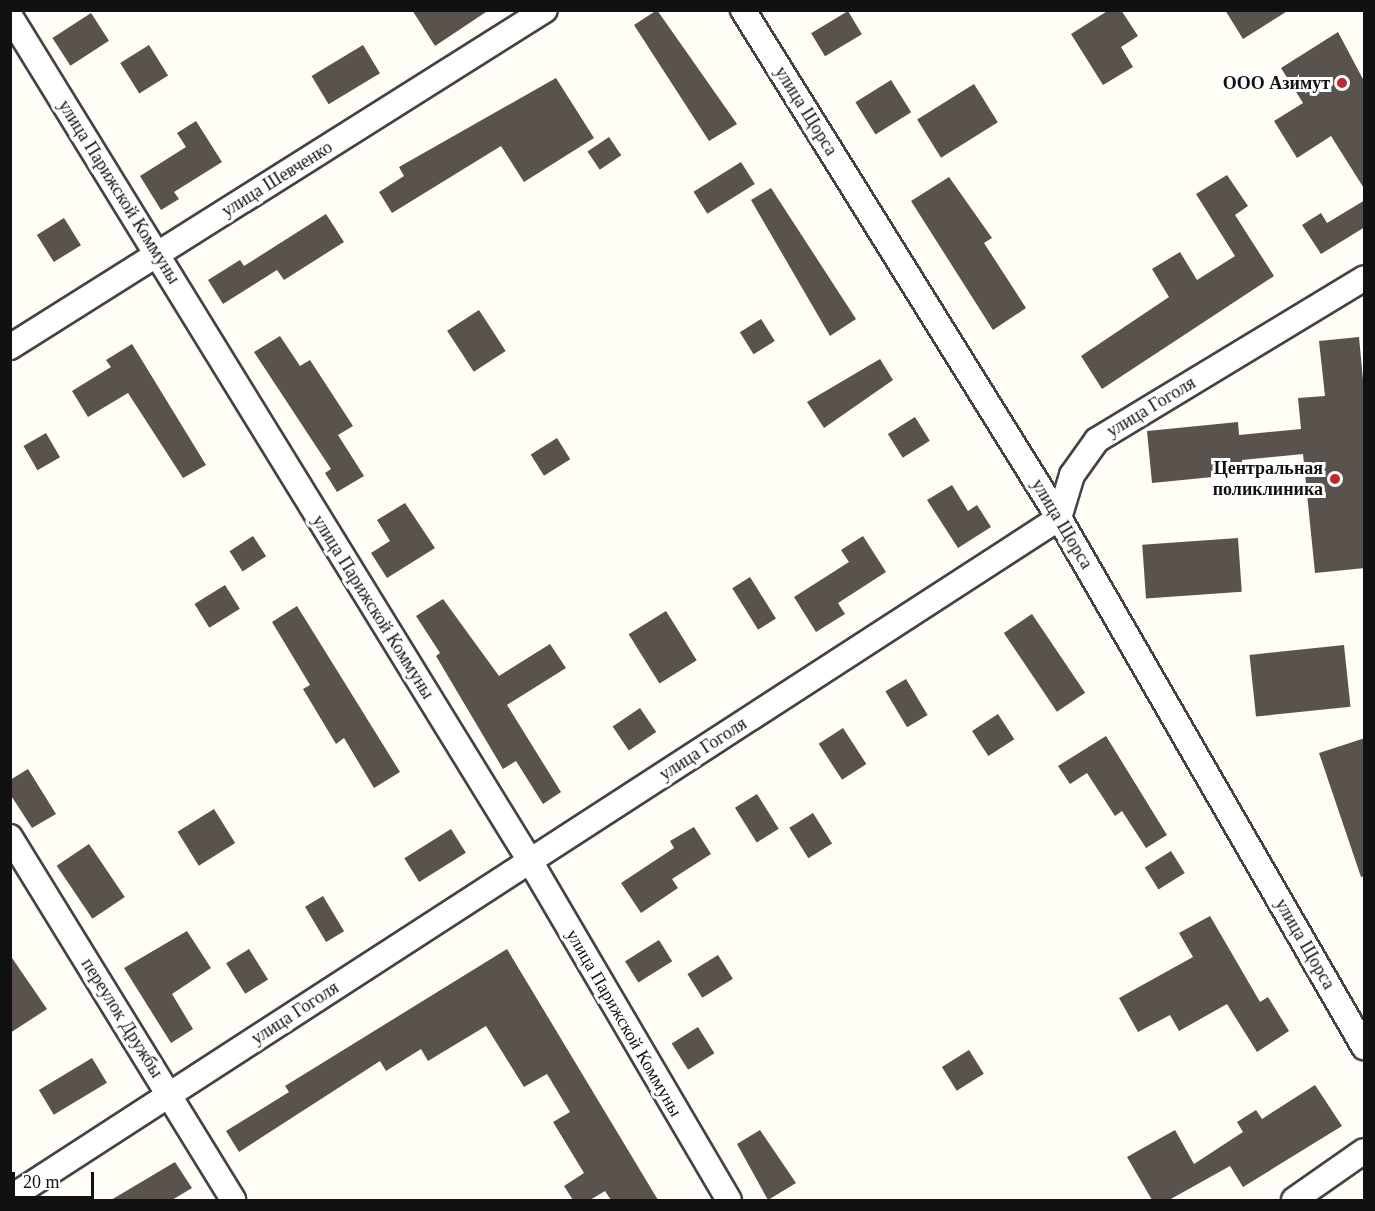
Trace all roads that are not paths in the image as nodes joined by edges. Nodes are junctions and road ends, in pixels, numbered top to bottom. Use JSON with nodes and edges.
{"nodes":[{"id":1,"x":544,"y":10,"type":"edge"},
{"id":2,"x":743,"y":10,"type":"edge"},
{"id":3,"x":10,"y":16,"type":"edge"},
{"id":4,"x":157,"y":255,"type":"junction"},
{"id":5,"x":1365,"y":278,"type":"edge"},
{"id":6,"x":10,"y":347,"type":"edge"},
{"id":7,"x":1059,"y":518,"type":"junction"},
{"id":8,"x":10,"y":837,"type":"edge"},
{"id":9,"x":530,"y":861,"type":"junction"},
{"id":10,"x":1365,"y":1047,"type":"edge"},
{"id":11,"x":170,"y":1095,"type":"junction"},
{"id":12,"x":1365,"y":1151,"type":"edge"},
{"id":13,"x":10,"y":1198,"type":"edge"},
{"id":14,"x":233,"y":1200,"type":"edge"},
{"id":15,"x":729,"y":1200,"type":"edge"},
{"id":16,"x":1294,"y":1200,"type":"edge"}],
"edges":[{"from":1,"to":4,"type":"street","name":"улица Шевченко"},
{"from":2,"to":7,"type":"street","name":"улица Щорса"},
{"from":3,"to":4,"type":"street","name":"улица Парижской Коммуны"},
{"from":4,"to":6,"type":"street","name":"улица Шевченко"},
{"from":4,"to":9,"type":"street","name":"улица Парижской Коммуны"},
{"from":5,"to":7,"type":"street","name":"улица Гоголя"},
{"from":7,"to":9,"type":"street","name":"улица Гоголя"},
{"from":7,"to":10,"type":"street","name":"улица Щорса"},
{"from":8,"to":11,"type":"street","name":"переулок Дружбы"},
{"from":9,"to":11,"type":"street","name":"улица Гоголя"},
{"from":9,"to":15,"type":"street","name":"улица Парижской Коммуны"},
{"from":11,"to":13,"type":"street","name":"улица Гоголя"},
{"from":11,"to":14,"type":"street","name":"переулок Дружбы"},
{"from":12,"to":16,"type":"street"}]}
